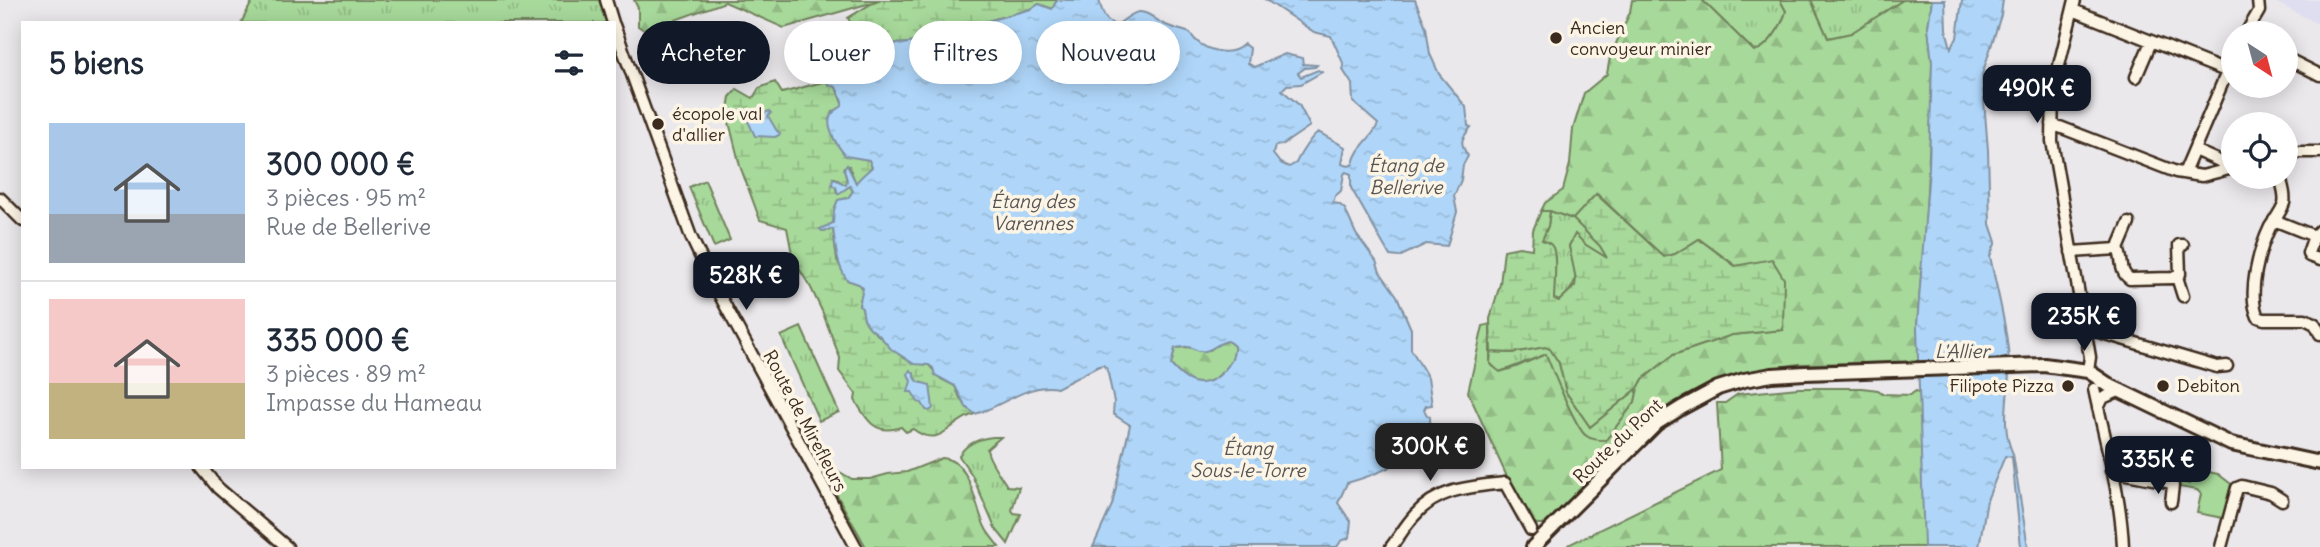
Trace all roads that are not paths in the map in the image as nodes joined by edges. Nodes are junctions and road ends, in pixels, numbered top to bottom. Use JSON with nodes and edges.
{"nodes":[{"id":1,"x":606,"y":0,"type":"edge"},
{"id":2,"x":2258,"y":0,"type":"edge"},
{"id":3,"x":2074,"y":5,"type":"edge"},
{"id":4,"x":613,"y":21,"type":"edge"},
{"id":5,"x":2253,"y":21,"type":"edge"},
{"id":6,"x":616,"y":30,"type":"edge"},
{"id":7,"x":2151,"y":43,"type":"junction"},
{"id":8,"x":2298,"y":64,"type":"edge"},
{"id":9,"x":2221,"y":69,"type":"edge"},
{"id":10,"x":2320,"y":75,"type":"edge"},
{"id":11,"x":2136,"y":78,"type":"dead end"},
{"id":12,"x":2221,"y":83,"type":"edge"},
{"id":13,"x":2052,"y":124,"type":"junction"},
{"id":14,"x":2194,"y":150,"type":"junction"},
{"id":15,"x":2298,"y":152,"type":"edge"},
{"id":16,"x":2320,"y":152,"type":"edge"},
{"id":17,"x":2221,"y":162,"type":"edge"},
{"id":18,"x":2221,"y":171,"type":"edge"},
{"id":19,"x":2184,"y":173,"type":"junction"},
{"id":20,"x":2282,"y":189,"type":"edge"},
{"id":21,"x":0,"y":198,"type":"edge"},
{"id":22,"x":21,"y":219,"type":"edge"},
{"id":23,"x":2274,"y":220,"type":"junction"},
{"id":24,"x":2129,"y":223,"type":"dead end"},
{"id":25,"x":2317,"y":233,"type":"edge"},
{"id":26,"x":2183,"y":245,"type":"dead end"},
{"id":27,"x":2118,"y":249,"type":"junction"},
{"id":28,"x":2071,"y":252,"type":"junction"},
{"id":29,"x":2320,"y":260,"type":"edge"},
{"id":30,"x":2177,"y":277,"type":"junction"},
{"id":31,"x":2183,"y":296,"type":"dead end"},
{"id":32,"x":2085,"y":328,"type":"junction"},
{"id":33,"x":2320,"y":334,"type":"edge"},
{"id":34,"x":2044,"y":365,"type":"junction"},
{"id":35,"x":2227,"y":366,"type":"dead end"},
{"id":36,"x":2088,"y":372,"type":"junction"},
{"id":37,"x":2115,"y":388,"type":"junction"},
{"id":38,"x":2094,"y":389,"type":"dead end"},
{"id":39,"x":2098,"y":408,"type":"junction"},
{"id":40,"x":2168,"y":457,"type":"dead end"},
{"id":41,"x":2320,"y":463,"type":"edge"},
{"id":42,"x":203,"y":469,"type":"edge"},
{"id":43,"x":2111,"y":471,"type":"junction"},
{"id":44,"x":2163,"y":481,"type":"junction"},
{"id":45,"x":2282,"y":500,"type":"dead end"},
{"id":46,"x":2171,"y":502,"type":"dead end"},
{"id":47,"x":1531,"y":530,"type":"dead end"},
{"id":48,"x":287,"y":547,"type":"edge"},
{"id":49,"x":856,"y":547,"type":"edge"},
{"id":50,"x":1391,"y":547,"type":"edge"},
{"id":51,"x":1534,"y":547,"type":"edge"},
{"id":52,"x":2123,"y":547,"type":"edge"},
{"id":53,"x":2221,"y":547,"type":"edge"}],
"edges":[{"from":1,"to":4,"type":"street","name":"Route de Mirefleurs"},
{"from":2,"to":5,"type":"street"},
{"from":3,"to":7,"type":"street"},
{"from":3,"to":13,"type":"street"},
{"from":6,"to":49,"type":"street","name":"Route de Mirefleurs"},
{"from":7,"to":9,"type":"street"},
{"from":7,"to":11,"type":"street"},
{"from":8,"to":10,"type":"street"},
{"from":12,"to":14,"type":"street"},
{"from":13,"to":19,"type":"street"},
{"from":13,"to":28,"type":"street"},
{"from":14,"to":17,"type":"street"},
{"from":14,"to":19,"type":"street"},
{"from":15,"to":16,"type":"street"},
{"from":18,"to":19,"type":"street"},
{"from":20,"to":23,"type":"street"},
{"from":21,"to":22,"type":"street"},
{"from":23,"to":25,"type":"street"},
{"from":23,"to":33,"type":"street"},
{"from":24,"to":27,"type":"street"},
{"from":25,"to":29,"type":"street"},
{"from":26,"to":30,"type":"street"},
{"from":27,"to":28,"type":"street"},
{"from":27,"to":30,"type":"street"},
{"from":28,"to":32,"type":"street"},
{"from":30,"to":31,"type":"street"},
{"from":32,"to":35,"type":"street"},
{"from":32,"to":36,"type":"street"},
{"from":34,"to":36,"type":"main road"},
{"from":34,"to":37,"type":"main road"},
{"from":34,"to":51,"type":"main road","name":"Route du Pont"},
{"from":36,"to":37,"type":"main road"},
{"from":37,"to":39,"type":"street"},
{"from":37,"to":41,"type":"main road"},
{"from":38,"to":39,"type":"street"},
{"from":39,"to":43,"type":"street"},
{"from":40,"to":44,"type":"street"},
{"from":42,"to":48,"type":"street"},
{"from":43,"to":44,"type":"street"},
{"from":43,"to":52,"type":"street"},
{"from":44,"to":46,"type":"street"},
{"from":45,"to":53,"type":"street"},
{"from":47,"to":50,"type":"street"}]}
